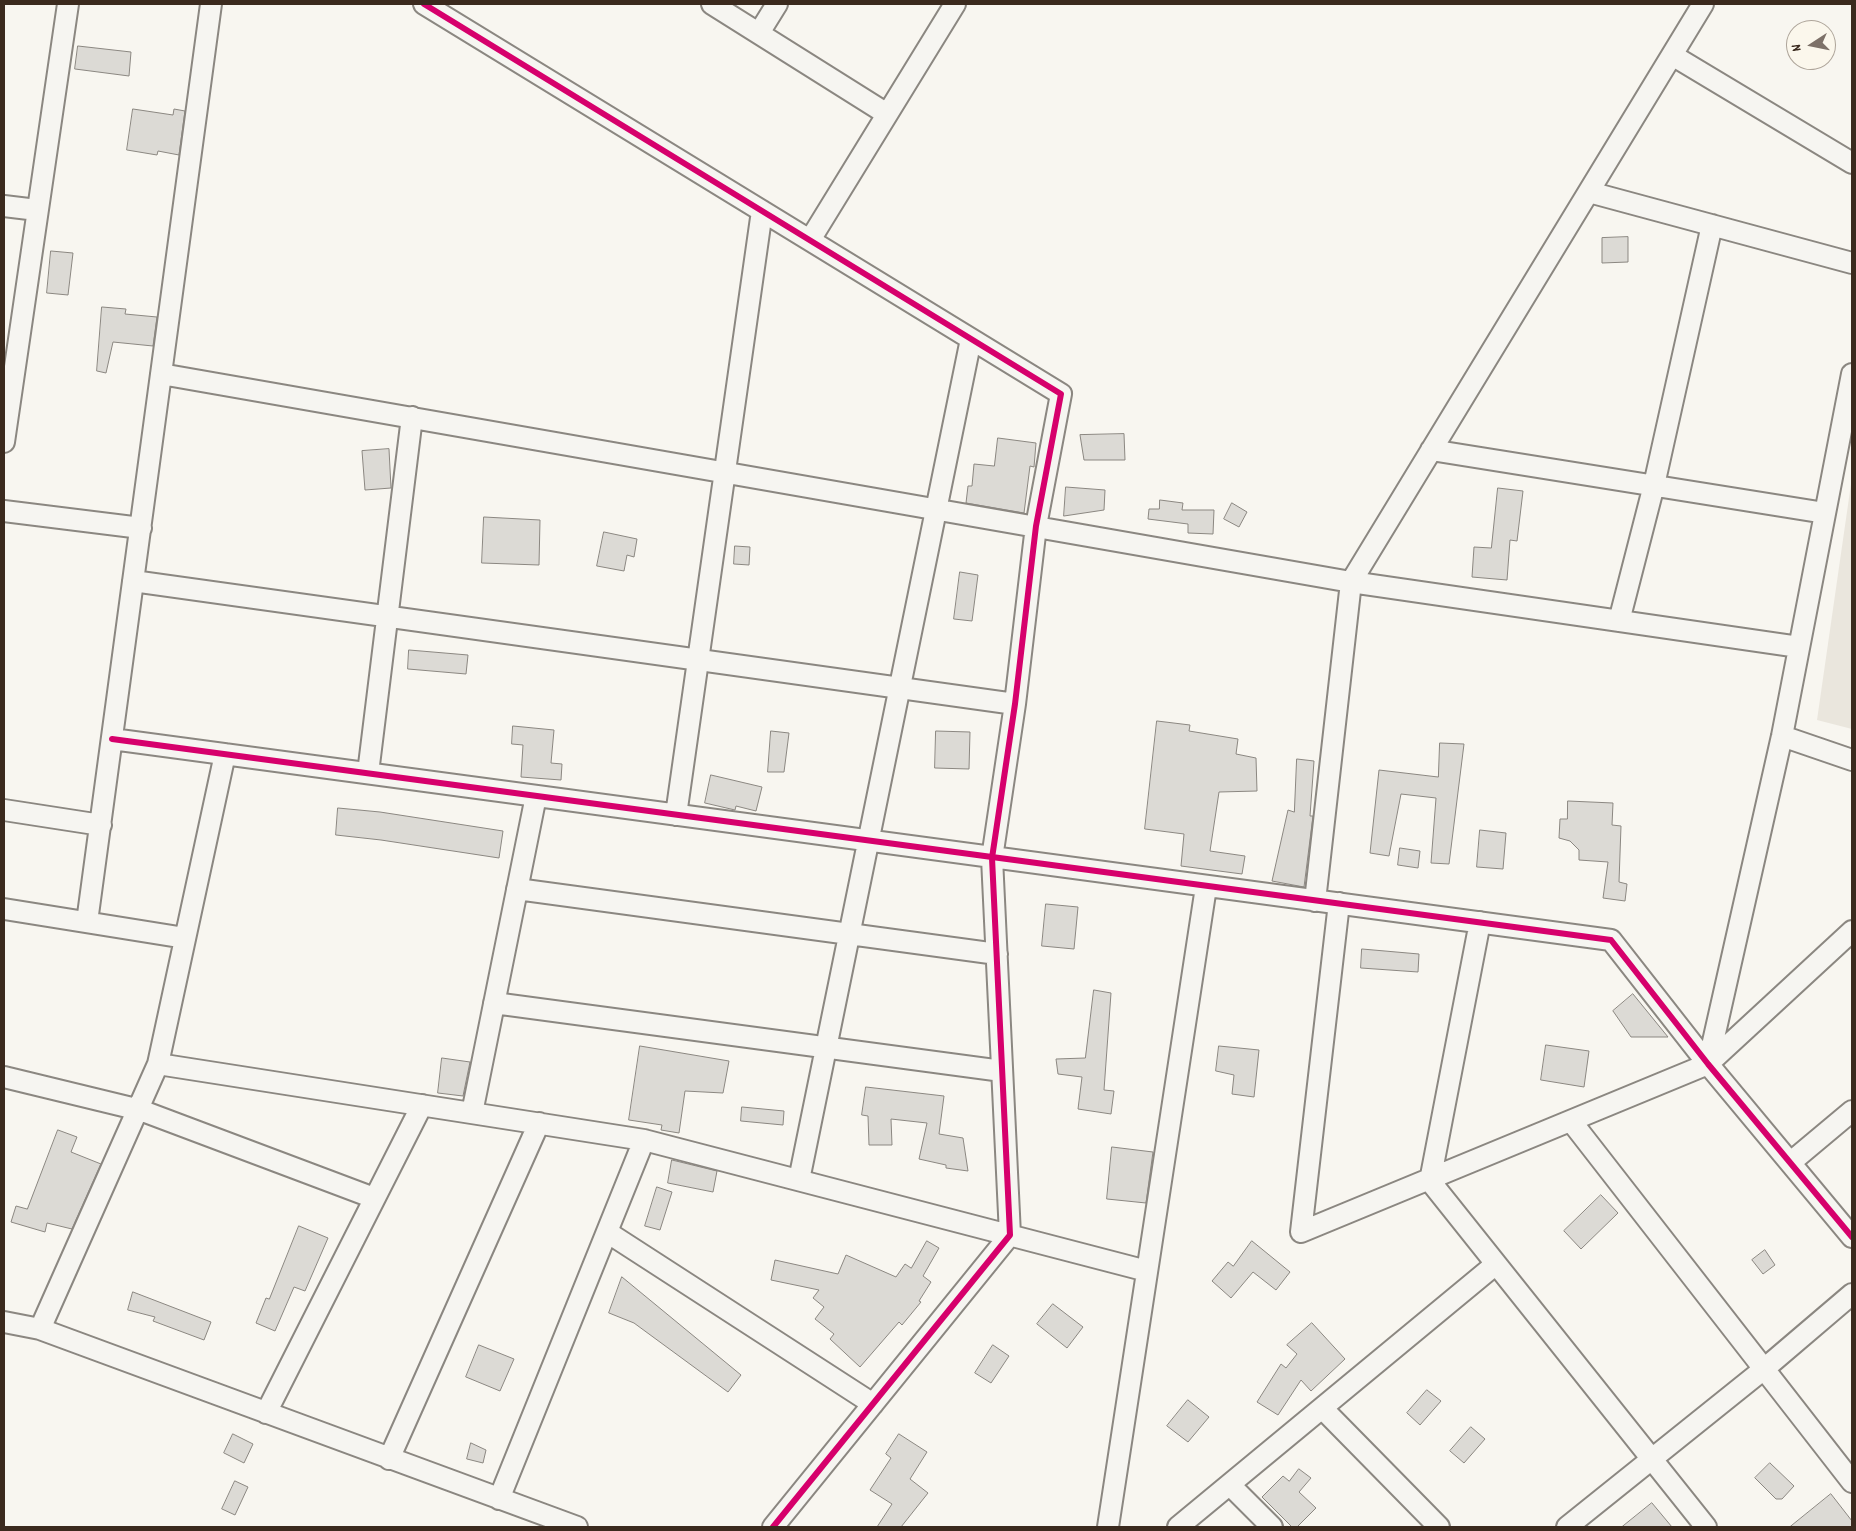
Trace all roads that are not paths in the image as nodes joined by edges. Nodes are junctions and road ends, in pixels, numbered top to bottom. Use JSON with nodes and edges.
{"nodes":[{"id":1,"x":68,"y":4,"type":"edge"},
{"id":2,"x":212,"y":4,"type":"edge"},
{"id":3,"x":424,"y":4,"type":"edge"},
{"id":4,"x":712,"y":4,"type":"edge"},
{"id":5,"x":777,"y":4,"type":"edge"},
{"id":6,"x":955,"y":4,"type":"edge"},
{"id":7,"x":1703,"y":4,"type":"edge"},
{"id":8,"x":759,"y":34,"type":"junction"},
{"id":9,"x":1672,"y":55,"type":"junction"},
{"id":10,"x":887,"y":114,"type":"junction"},
{"id":11,"x":1852,"y":163,"type":"edge"},
{"id":12,"x":1589,"y":192,"type":"junction"},
{"id":13,"x":4,"y":206,"type":"edge"},
{"id":14,"x":37,"y":210,"type":"junction"},
{"id":15,"x":762,"y":211,"type":"junction"},
{"id":16,"x":1712,"y":225,"type":"junction"},
{"id":17,"x":810,"y":240,"type":"junction"},
{"id":18,"x":1852,"y":263,"type":"edge"},
{"id":19,"x":971,"y":339,"type":"junction"},
{"id":20,"x":161,"y":374,"type":"junction"},
{"id":21,"x":1852,"y":374,"type":"edge"},
{"id":22,"x":412,"y":417,"type":"junction"},
{"id":23,"x":4,"y":442,"type":"edge"},
{"id":24,"x":1431,"y":450,"type":"junction"},
{"id":25,"x":725,"y":472,"type":"junction"},
{"id":26,"x":1654,"y":485,"type":"junction"},
{"id":27,"x":936,"y":509,"type":"junction"},
{"id":28,"x":4,"y":511,"type":"edge"},
{"id":29,"x":1825,"y":513,"type":"junction"},
{"id":30,"x":1036,"y":526,"type":"junction"},
{"id":31,"x":141,"y":528,"type":"junction"},
{"id":32,"x":134,"y":581,"type":"junction"},
{"id":33,"x":1351,"y":582,"type":"junction"},
{"id":34,"x":387,"y":617,"type":"junction"},
{"id":35,"x":1619,"y":621,"type":"junction"},
{"id":36,"x":1799,"y":647,"type":"junction"},
{"id":37,"x":698,"y":660,"type":"junction"},
{"id":38,"x":900,"y":687,"type":"junction"},
{"id":39,"x":1015,"y":704,"type":"junction"},
{"id":40,"x":1782,"y":736,"type":"junction"},
{"id":41,"x":112,"y":739,"type":"junction"},
{"id":42,"x":225,"y":754,"type":"junction"},
{"id":43,"x":1852,"y":760,"type":"edge"},
{"id":44,"x":368,"y":773,"type":"junction"},
{"id":45,"x":536,"y":796,"type":"junction"},
{"id":46,"x":4,"y":810,"type":"edge"},
{"id":47,"x":676,"y":815,"type":"junction"},
{"id":48,"x":101,"y":825,"type":"junction"},
{"id":49,"x":868,"y":842,"type":"junction"},
{"id":50,"x":992,"y":858,"type":"junction"},
{"id":51,"x":1206,"y":887,"type":"junction"},
{"id":52,"x":517,"y":889,"type":"junction"},
{"id":53,"x":1315,"y":901,"type":"junction"},
{"id":54,"x":1339,"y":904,"type":"junction"},
{"id":55,"x":4,"y":909,"type":"edge"},
{"id":56,"x":87,"y":922,"type":"junction"},
{"id":57,"x":1480,"y":922,"type":"junction"},
{"id":58,"x":1852,"y":931,"type":"edge"},
{"id":59,"x":849,"y":936,"type":"junction"},
{"id":60,"x":185,"y":938,"type":"junction"},
{"id":61,"x":997,"y":954,"type":"junction"},
{"id":62,"x":494,"y":1003,"type":"junction"},
{"id":63,"x":826,"y":1048,"type":"junction"},
{"id":64,"x":158,"y":1064,"type":"junction"},
{"id":65,"x":1708,"y":1064,"type":"junction"},
{"id":66,"x":1002,"y":1071,"type":"junction"},
{"id":67,"x":4,"y":1077,"type":"edge"},
{"id":68,"x":422,"y":1105,"type":"junction"},
{"id":69,"x":140,"y":1110,"type":"junction"},
{"id":70,"x":1852,"y":1111,"type":"edge"},
{"id":71,"x":472,"y":1113,"type":"junction"},
{"id":72,"x":1571,"y":1121,"type":"junction"},
{"id":73,"x":539,"y":1123,"type":"junction"},
{"id":74,"x":644,"y":1140,"type":"junction"},
{"id":75,"x":1791,"y":1162,"type":"junction"},
{"id":76,"x":799,"y":1180,"type":"junction"},
{"id":77,"x":1430,"y":1181,"type":"junction"},
{"id":78,"x":374,"y":1198,"type":"junction"},
{"id":79,"x":607,"y":1232,"type":"junction"},
{"id":80,"x":1010,"y":1235,"type":"junction"},
{"id":81,"x":1852,"y":1237,"type":"edge"},
{"id":82,"x":1496,"y":1264,"type":"junction"},
{"id":83,"x":1147,"y":1271,"type":"junction"},
{"id":84,"x":1852,"y":1294,"type":"edge"},
{"id":85,"x":4,"y":1322,"type":"edge"},
{"id":86,"x":40,"y":1329,"type":"junction"},
{"id":87,"x":1764,"y":1369,"type":"junction"},
{"id":88,"x":873,"y":1404,"type":"junction"},
{"id":89,"x":1322,"y":1408,"type":"junction"},
{"id":90,"x":266,"y":1413,"type":"junction"},
{"id":91,"x":389,"y":1459,"type":"junction"},
{"id":92,"x":1652,"y":1459,"type":"junction"},
{"id":93,"x":1852,"y":1482,"type":"edge"},
{"id":94,"x":1230,"y":1485,"type":"junction"},
{"id":95,"x":499,"y":1499,"type":"junction"},
{"id":96,"x":577,"y":1527,"type":"edge"},
{"id":97,"x":772,"y":1527,"type":"edge"},
{"id":98,"x":1108,"y":1527,"type":"edge"},
{"id":99,"x":1178,"y":1527,"type":"edge"},
{"id":100,"x":1272,"y":1527,"type":"edge"},
{"id":101,"x":1439,"y":1527,"type":"edge"},
{"id":102,"x":1567,"y":1527,"type":"edge"},
{"id":103,"x":1706,"y":1527,"type":"edge"}],
"edges":[{"from":1,"to":14,"type":"street"},
{"from":2,"to":20,"type":"street"},
{"from":3,"to":15,"type":"street"},
{"from":4,"to":8,"type":"street"},
{"from":5,"to":8,"type":"street"},
{"from":6,"to":10,"type":"street"},
{"from":7,"to":9,"type":"street"},
{"from":8,"to":10,"type":"street"},
{"from":9,"to":11,"type":"street"},
{"from":9,"to":12,"type":"street"},
{"from":10,"to":17,"type":"street"},
{"from":12,"to":16,"type":"street"},
{"from":12,"to":24,"type":"street"},
{"from":13,"to":14,"type":"street"},
{"from":14,"to":23,"type":"street"},
{"from":15,"to":17,"type":"street"},
{"from":15,"to":25,"type":"street"},
{"from":16,"to":18,"type":"street"},
{"from":16,"to":26,"type":"street"},
{"from":17,"to":19,"type":"street"},
{"from":19,"to":27,"type":"street"},
{"from":19,"to":30,"type":"street"},
{"from":20,"to":22,"type":"street"},
{"from":20,"to":31,"type":"street"},
{"from":21,"to":29,"type":"street"},
{"from":22,"to":25,"type":"street"},
{"from":22,"to":34,"type":"street"},
{"from":24,"to":26,"type":"street"},
{"from":24,"to":33,"type":"street"},
{"from":25,"to":27,"type":"street"},
{"from":25,"to":37,"type":"street"},
{"from":26,"to":29,"type":"street"},
{"from":26,"to":35,"type":"street"},
{"from":27,"to":30,"type":"street"},
{"from":27,"to":38,"type":"street"},
{"from":28,"to":31,"type":"street"},
{"from":29,"to":36,"type":"street"},
{"from":30,"to":33,"type":"street"},
{"from":30,"to":39,"type":"street"},
{"from":31,"to":32,"type":"street"},
{"from":32,"to":34,"type":"street"},
{"from":32,"to":41,"type":"street"},
{"from":33,"to":35,"type":"street"},
{"from":33,"to":53,"type":"street"},
{"from":34,"to":37,"type":"street"},
{"from":34,"to":44,"type":"street"},
{"from":35,"to":36,"type":"street"},
{"from":36,"to":40,"type":"street"},
{"from":37,"to":38,"type":"street"},
{"from":37,"to":47,"type":"street"},
{"from":38,"to":39,"type":"street"},
{"from":38,"to":49,"type":"street"},
{"from":39,"to":50,"type":"street"},
{"from":40,"to":43,"type":"street"},
{"from":40,"to":65,"type":"street"},
{"from":41,"to":42,"type":"street"},
{"from":41,"to":48,"type":"street"},
{"from":42,"to":44,"type":"street"},
{"from":42,"to":60,"type":"street"},
{"from":44,"to":45,"type":"street"},
{"from":45,"to":47,"type":"street"},
{"from":45,"to":52,"type":"street"},
{"from":46,"to":48,"type":"street"},
{"from":47,"to":49,"type":"street"},
{"from":48,"to":56,"type":"street"},
{"from":49,"to":50,"type":"street"},
{"from":49,"to":59,"type":"street"},
{"from":50,"to":51,"type":"street"},
{"from":50,"to":61,"type":"street"},
{"from":51,"to":53,"type":"street"},
{"from":51,"to":83,"type":"street"},
{"from":52,"to":59,"type":"street"},
{"from":52,"to":62,"type":"street"},
{"from":53,"to":54,"type":"street"},
{"from":54,"to":57,"type":"street"},
{"from":54,"to":77,"type":"street"},
{"from":55,"to":56,"type":"street"},
{"from":56,"to":60,"type":"street"},
{"from":57,"to":65,"type":"street"},
{"from":57,"to":77,"type":"street"},
{"from":58,"to":65,"type":"street"},
{"from":59,"to":61,"type":"street"},
{"from":59,"to":63,"type":"street"},
{"from":60,"to":64,"type":"street"},
{"from":61,"to":66,"type":"street"},
{"from":62,"to":63,"type":"street"},
{"from":62,"to":71,"type":"street"},
{"from":63,"to":66,"type":"street"},
{"from":63,"to":76,"type":"street"},
{"from":64,"to":68,"type":"street"},
{"from":64,"to":69,"type":"street"},
{"from":65,"to":72,"type":"street"},
{"from":65,"to":75,"type":"street"},
{"from":66,"to":80,"type":"street"},
{"from":67,"to":69,"type":"street"},
{"from":68,"to":71,"type":"street"},
{"from":68,"to":78,"type":"street"},
{"from":69,"to":78,"type":"street"},
{"from":69,"to":86,"type":"street"},
{"from":70,"to":75,"type":"street"},
{"from":71,"to":73,"type":"street"},
{"from":72,"to":77,"type":"street"},
{"from":72,"to":87,"type":"street"},
{"from":73,"to":74,"type":"street"},
{"from":73,"to":91,"type":"street"},
{"from":74,"to":76,"type":"street"},
{"from":74,"to":79,"type":"street"},
{"from":75,"to":81,"type":"street"},
{"from":76,"to":80,"type":"street"},
{"from":77,"to":82,"type":"street"},
{"from":78,"to":90,"type":"street"},
{"from":79,"to":88,"type":"street"},
{"from":79,"to":95,"type":"street"},
{"from":80,"to":83,"type":"street"},
{"from":80,"to":88,"type":"street"},
{"from":82,"to":89,"type":"street"},
{"from":82,"to":92,"type":"street"},
{"from":83,"to":98,"type":"street"},
{"from":84,"to":87,"type":"street"},
{"from":85,"to":86,"type":"street"},
{"from":86,"to":90,"type":"street"},
{"from":87,"to":92,"type":"street"},
{"from":87,"to":93,"type":"street"},
{"from":88,"to":97,"type":"street"},
{"from":89,"to":94,"type":"street"},
{"from":89,"to":101,"type":"street"},
{"from":90,"to":91,"type":"street"},
{"from":91,"to":95,"type":"street"},
{"from":92,"to":102,"type":"street"},
{"from":92,"to":103,"type":"street"},
{"from":94,"to":99,"type":"street"},
{"from":94,"to":100,"type":"street"},
{"from":95,"to":96,"type":"street"}]}
